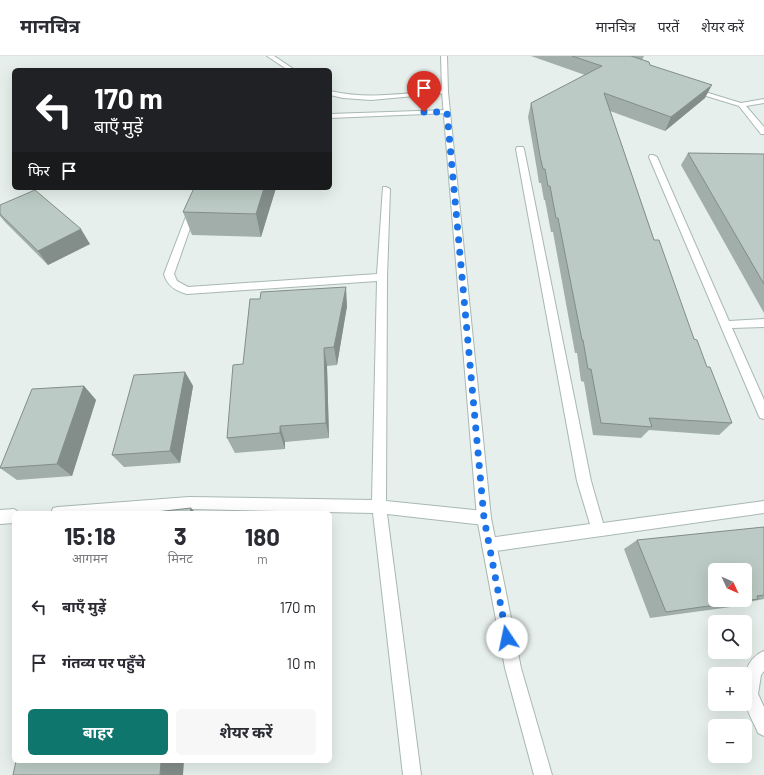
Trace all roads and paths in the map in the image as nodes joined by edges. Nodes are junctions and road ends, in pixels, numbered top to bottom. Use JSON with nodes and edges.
{"nodes":[{"id":1,"x":270,"y":56,"type":"edge"},
{"id":2,"x":444,"y":56,"type":"edge"},
{"id":3,"x":289,"y":68,"type":"edge"},
{"id":4,"x":684,"y":87,"type":"edge"},
{"id":5,"x":445,"y":92,"type":"junction"},
{"id":6,"x":332,"y":93,"type":"edge"},
{"id":7,"x":764,"y":101,"type":"edge"},
{"id":8,"x":741,"y":105,"type":"junction"},
{"id":9,"x":447,"y":112,"type":"junction"},
{"id":10,"x":332,"y":116,"type":"edge"},
{"id":11,"x":764,"y":132,"type":"edge"},
{"id":12,"x":520,"y":149,"type":"dead end"},
{"id":13,"x":653,"y":157,"type":"dead end"},
{"id":14,"x":386,"y":189,"type":"dead end"},
{"id":15,"x":191,"y":214,"type":"edge"},
{"id":16,"x":382,"y":277,"type":"junction"},
{"id":17,"x":764,"y":323,"type":"edge"},
{"id":18,"x":725,"y":325,"type":"junction"},
{"id":19,"x":764,"y":414,"type":"edge"},
{"id":20,"x":379,"y":507,"type":"junction"},
{"id":21,"x":764,"y":507,"type":"edge"},
{"id":22,"x":84,"y":511,"type":"edge"},
{"id":23,"x":12,"y":516,"type":"edge"},
{"id":24,"x":0,"y":517,"type":"edge"},
{"id":25,"x":484,"y":518,"type":"junction"},
{"id":26,"x":598,"y":530,"type":"junction"},
{"id":27,"x":489,"y":545,"type":"junction"},
{"id":28,"x":764,"y":659,"type":"edge"},
{"id":29,"x":764,"y":727,"type":"edge"},
{"id":30,"x":412,"y":775,"type":"edge"},
{"id":31,"x":543,"y":775,"type":"edge"}],
"edges":[{"from":1,"to":3,"type":"street"},
{"from":2,"to":5,"type":"street"},
{"from":4,"to":8,"type":"street"},
{"from":5,"to":6,"type":"street"},
{"from":5,"to":9,"type":"street"},
{"from":7,"to":8,"type":"street"},
{"from":8,"to":11,"type":"street"},
{"from":9,"to":10,"type":"street"},
{"from":9,"to":25,"type":"street"},
{"from":12,"to":26,"type":"street"},
{"from":13,"to":18,"type":"street"},
{"from":14,"to":16,"type":"street"},
{"from":15,"to":16,"type":"street"},
{"from":16,"to":20,"type":"street"},
{"from":17,"to":18,"type":"street"},
{"from":18,"to":19,"type":"street"},
{"from":20,"to":22,"type":"street"},
{"from":20,"to":25,"type":"street"},
{"from":20,"to":30,"type":"street"},
{"from":21,"to":26,"type":"street"},
{"from":23,"to":24,"type":"street"},
{"from":25,"to":27,"type":"street"},
{"from":26,"to":27,"type":"street"},
{"from":27,"to":31,"type":"street"},
{"from":28,"to":29,"type":"street"}]}
